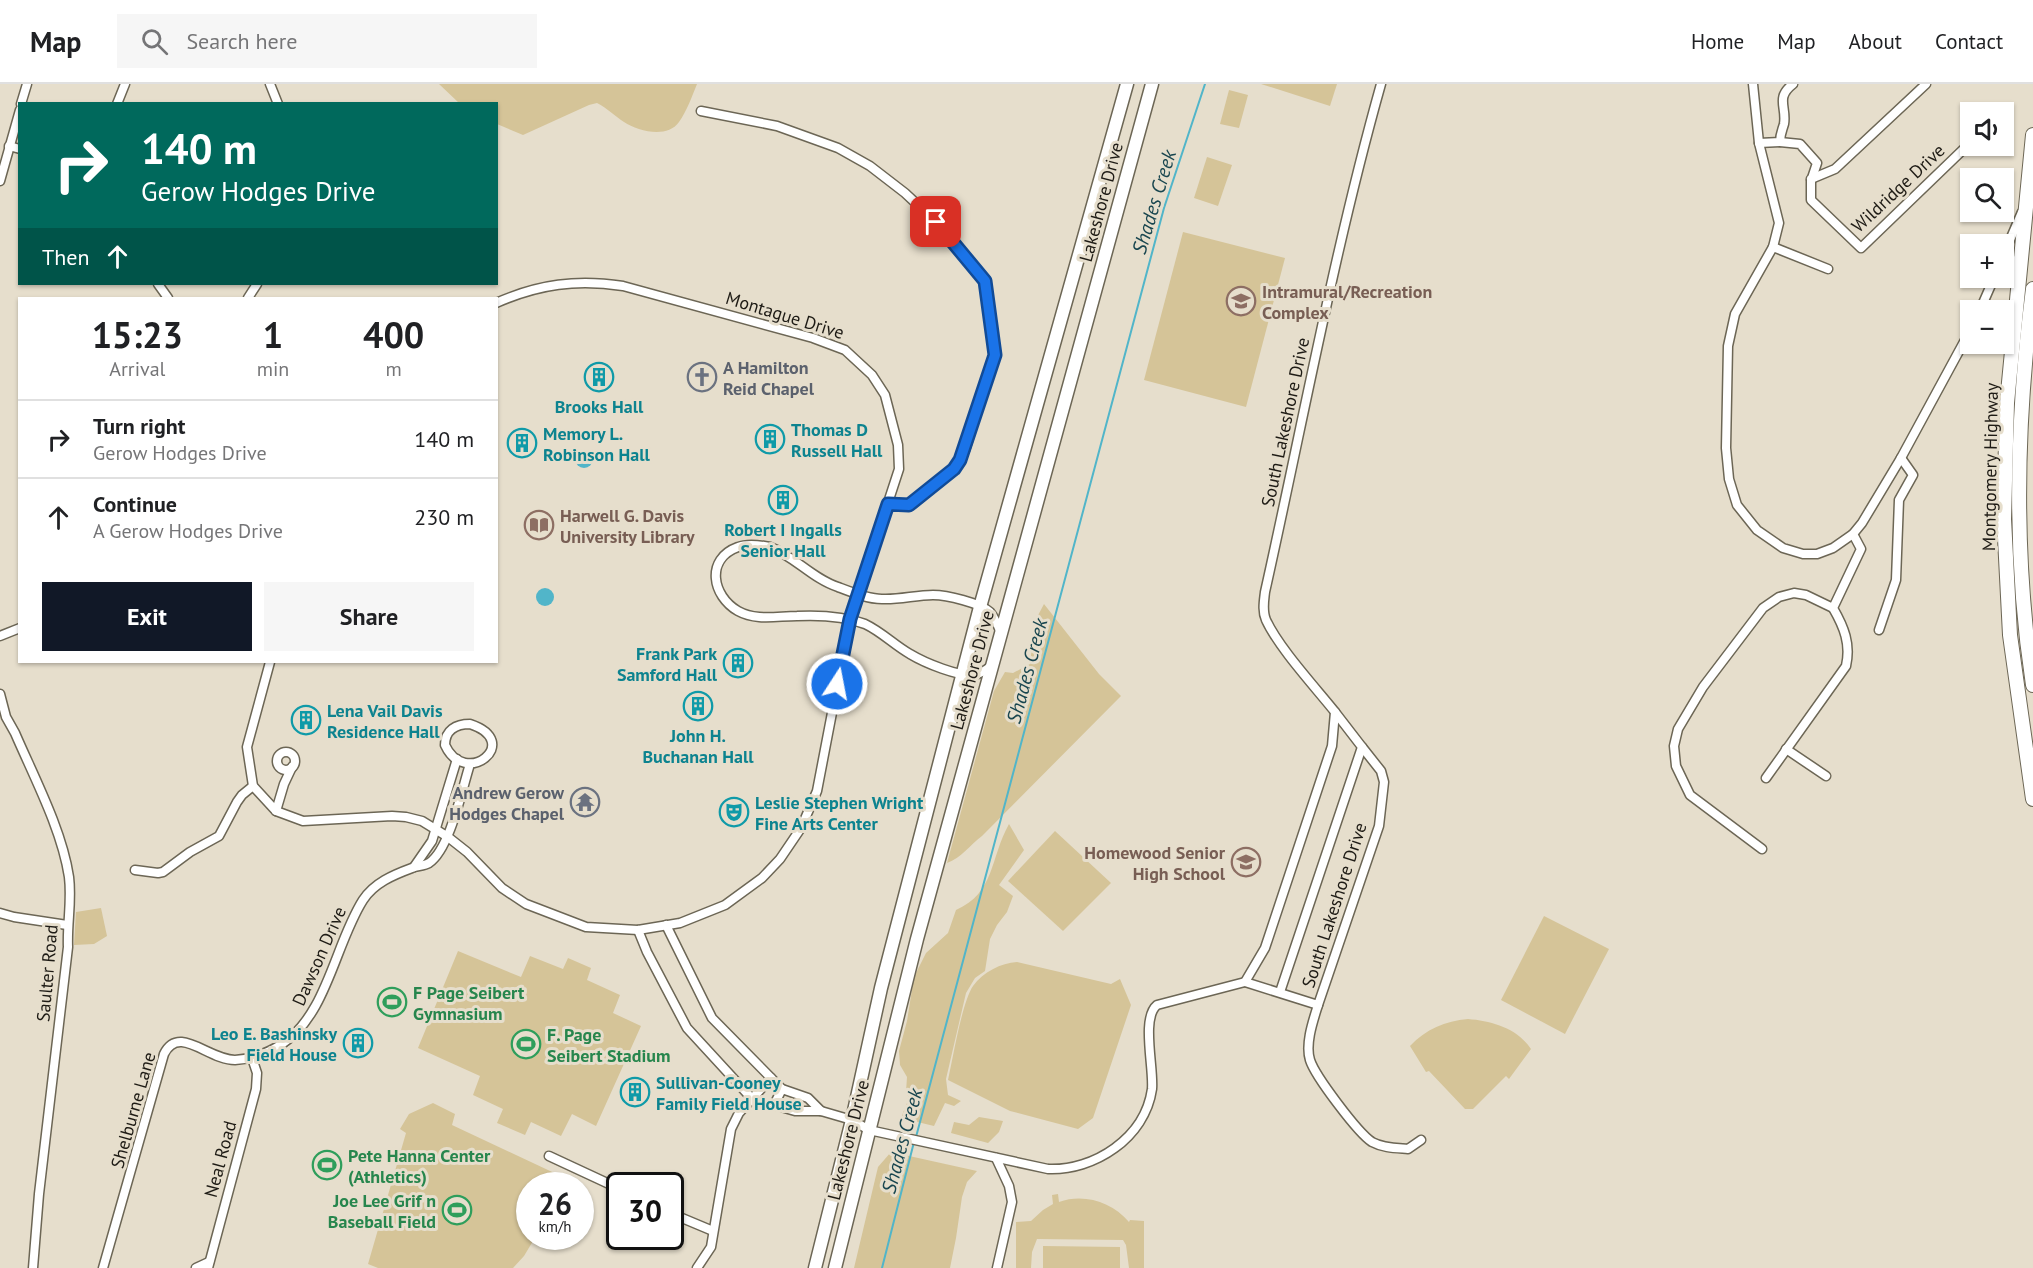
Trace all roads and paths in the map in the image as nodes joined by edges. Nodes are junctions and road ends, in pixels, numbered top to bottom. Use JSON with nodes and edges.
{"nodes":[{"id":1,"x":27,"y":84,"type":"edge"},
{"id":2,"x":125,"y":84,"type":"edge"},
{"id":3,"x":270,"y":84,"type":"edge"},
{"id":4,"x":1127,"y":84,"type":"edge"},
{"id":5,"x":1152,"y":84,"type":"edge"},
{"id":6,"x":1381,"y":84,"type":"edge"},
{"id":7,"x":1753,"y":84,"type":"edge"},
{"id":8,"x":1792,"y":84,"type":"edge"},
{"id":9,"x":1926,"y":84,"type":"edge"},
{"id":10,"x":22,"y":102,"type":"edge"},
{"id":11,"x":118,"y":102,"type":"edge"},
{"id":12,"x":277,"y":102,"type":"edge"},
{"id":13,"x":701,"y":111,"type":"dead end"},
{"id":14,"x":18,"y":117,"type":"edge"},
{"id":15,"x":2033,"y":135,"type":"edge"},
{"id":16,"x":1780,"y":142,"type":"junction"},
{"id":17,"x":1759,"y":143,"type":"junction"},
{"id":18,"x":9,"y":146,"type":"junction"},
{"id":19,"x":18,"y":148,"type":"edge"},
{"id":20,"x":1960,"y":153,"type":"edge"},
{"id":21,"x":1811,"y":179,"type":"junction"},
{"id":22,"x":0,"y":181,"type":"edge"},
{"id":23,"x":2025,"y":206,"type":"junction"},
{"id":24,"x":2013,"y":234,"type":"edge"},
{"id":25,"x":1773,"y":247,"type":"junction"},
{"id":26,"x":2020,"y":258,"type":"junction"},
{"id":27,"x":2014,"y":261,"type":"edge"},
{"id":28,"x":1828,"y":269,"type":"dead end"},
{"id":29,"x":2033,"y":289,"type":"edge"},
{"id":30,"x":498,"y":302,"type":"edge"},
{"id":31,"x":1960,"y":349,"type":"edge"},
{"id":32,"x":1901,"y":458,"type":"junction"},
{"id":33,"x":888,"y":504,"type":"junction"},
{"id":34,"x":1853,"y":534,"type":"junction"},
{"id":35,"x":857,"y":593,"type":"junction"},
{"id":36,"x":980,"y":607,"type":"junction"},
{"id":37,"x":1833,"y":608,"type":"junction"},
{"id":38,"x":850,"y":619,"type":"junction"},
{"id":39,"x":18,"y":629,"type":"edge"},
{"id":40,"x":1879,"y":630,"type":"dead end"},
{"id":41,"x":1001,"y":633,"type":"junction"},
{"id":42,"x":0,"y":636,"type":"edge"},
{"id":43,"x":270,"y":663,"type":"edge"},
{"id":44,"x":991,"y":666,"type":"junction"},
{"id":45,"x":964,"y":674,"type":"junction"},
{"id":46,"x":2033,"y":685,"type":"edge"},
{"id":47,"x":0,"y":694,"type":"edge"},
{"id":48,"x":1335,"y":712,"type":"junction"},
{"id":49,"x":3,"y":718,"type":"edge"},
{"id":50,"x":1362,"y":747,"type":"junction"},
{"id":51,"x":1786,"y":749,"type":"junction"},
{"id":52,"x":457,"y":759,"type":"junction"},
{"id":53,"x":470,"y":764,"type":"junction"},
{"id":54,"x":278,"y":767,"type":"junction"},
{"id":55,"x":292,"y":767,"type":"junction"},
{"id":56,"x":1827,"y":776,"type":"dead end"},
{"id":57,"x":1766,"y":778,"type":"dead end"},
{"id":58,"x":284,"y":784,"type":"junction"},
{"id":59,"x":253,"y":786,"type":"junction"},
{"id":60,"x":2033,"y":799,"type":"edge"},
{"id":61,"x":276,"y":811,"type":"junction"},
{"id":62,"x":436,"y":830,"type":"junction"},
{"id":63,"x":448,"y":837,"type":"junction"},
{"id":64,"x":1762,"y":849,"type":"dead end"},
{"id":65,"x":413,"y":868,"type":"junction"},
{"id":66,"x":135,"y":870,"type":"dead end"},
{"id":67,"x":0,"y":913,"type":"edge"},
{"id":68,"x":67,"y":925,"type":"junction"},
{"id":69,"x":666,"y":925,"type":"junction"},
{"id":70,"x":638,"y":930,"type":"junction"},
{"id":71,"x":1245,"y":982,"type":"junction"},
{"id":72,"x":1280,"y":992,"type":"junction"},
{"id":73,"x":1318,"y":1005,"type":"junction"},
{"id":74,"x":252,"y":1058,"type":"junction"},
{"id":75,"x":771,"y":1078,"type":"junction"},
{"id":76,"x":782,"y":1089,"type":"junction"},
{"id":77,"x":752,"y":1099,"type":"junction"},
{"id":78,"x":774,"y":1105,"type":"junction"},
{"id":79,"x":821,"y":1111,"type":"junction"},
{"id":80,"x":852,"y":1120,"type":"junction"},
{"id":81,"x":869,"y":1130,"type":"junction"},
{"id":82,"x":1421,"y":1140,"type":"dead end"},
{"id":83,"x":549,"y":1156,"type":"dead end"},
{"id":84,"x":992,"y":1157,"type":"junction"},
{"id":85,"x":606,"y":1182,"type":"edge"},
{"id":86,"x":684,"y":1219,"type":"edge"},
{"id":87,"x":713,"y":1231,"type":"junction"},
{"id":88,"x":208,"y":1265,"type":"edge"},
{"id":89,"x":33,"y":1268,"type":"edge"},
{"id":90,"x":104,"y":1268,"type":"edge"},
{"id":91,"x":196,"y":1268,"type":"edge"},
{"id":92,"x":697,"y":1268,"type":"edge"},
{"id":93,"x":815,"y":1268,"type":"edge"},
{"id":94,"x":835,"y":1268,"type":"edge"},
{"id":95,"x":997,"y":1268,"type":"edge"}],
"edges":[{"from":1,"to":10,"type":"street"},
{"from":2,"to":11,"type":"street"},
{"from":3,"to":12,"type":"street"},
{"from":4,"to":36,"type":"main road","name":"Lakeshore Drive"},
{"from":5,"to":41,"type":"main road","name":"Lakeshore Drive"},
{"from":6,"to":48,"type":"street","name":"South Lakeshore Drive"},
{"from":7,"to":17,"type":"street"},
{"from":8,"to":16,"type":"street"},
{"from":9,"to":21,"type":"street"},
{"from":13,"to":33,"type":"street"},
{"from":14,"to":18,"type":"street"},
{"from":15,"to":23,"type":"main road","name":"Montgomery Highway"},
{"from":16,"to":17,"type":"street"},
{"from":16,"to":21,"type":"street","name":"Wildridge Drive"},
{"from":17,"to":25,"type":"street"},
{"from":18,"to":19,"type":"street"},
{"from":18,"to":22,"type":"street"},
{"from":20,"to":21,"type":"street","name":"Wildridge Drive"},
{"from":23,"to":24,"type":"street"},
{"from":23,"to":26,"type":"main road","name":"Montgomery Highway"},
{"from":25,"to":28,"type":"street"},
{"from":25,"to":34,"type":"street"},
{"from":26,"to":27,"type":"street"},
{"from":26,"to":60,"type":"main road","name":"Montgomery Highway"},
{"from":29,"to":46,"type":"main road","name":"Montgomery Highway"},
{"from":30,"to":33,"type":"street","name":"Montague Drive"},
{"from":31,"to":32,"type":"street"},
{"from":32,"to":34,"type":"street"},
{"from":32,"to":40,"type":"street"},
{"from":33,"to":35,"type":"street","name":"Montague Drive"},
{"from":34,"to":37,"type":"street"},
{"from":35,"to":36,"type":"street"},
{"from":35,"to":38,"type":"street","name":"Montague Drive"},
{"from":35,"to":38,"type":"street"},
{"from":36,"to":41,"type":"street"},
{"from":36,"to":45,"type":"main road","name":"Lakeshore Drive"},
{"from":37,"to":51,"type":"street"},
{"from":37,"to":64,"type":"street"},
{"from":38,"to":45,"type":"street"},
{"from":38,"to":69,"type":"street","name":"Montague Drive"},
{"from":39,"to":42,"type":"street"},
{"from":41,"to":44,"type":"main road","name":"Lakeshore Drive"},
{"from":43,"to":59,"type":"street"},
{"from":44,"to":45,"type":"street"},
{"from":44,"to":81,"type":"main road","name":"Lakeshore Drive"},
{"from":45,"to":80,"type":"main road","name":"Lakeshore Drive"},
{"from":47,"to":49,"type":"street","name":"Saulter Road"},
{"from":48,"to":50,"type":"street","name":"South Lakeshore Drive"},
{"from":48,"to":71,"type":"street"},
{"from":49,"to":68,"type":"street","name":"Saulter Road"},
{"from":50,"to":72,"type":"street","name":"South Lakeshore Drive"},
{"from":50,"to":73,"type":"street","name":"South Lakeshore Drive"},
{"from":51,"to":56,"type":"street"},
{"from":51,"to":57,"type":"street"},
{"from":52,"to":53,"type":"street"},
{"from":52,"to":53,"type":"street"},
{"from":52,"to":62,"type":"street"},
{"from":53,"to":63,"type":"street","name":"Dawson Drive"},
{"from":54,"to":55,"type":"street"},
{"from":54,"to":55,"type":"street"},
{"from":54,"to":58,"type":"street"},
{"from":55,"to":58,"type":"street"},
{"from":58,"to":61,"type":"street"},
{"from":59,"to":61,"type":"street","name":"Montague Drive"},
{"from":59,"to":66,"type":"street"},
{"from":61,"to":62,"type":"street","name":"Montague Drive"},
{"from":62,"to":63,"type":"street","name":"Montague Drive"},
{"from":62,"to":65,"type":"street"},
{"from":63,"to":65,"type":"street","name":"Dawson Drive"},
{"from":63,"to":70,"type":"street","name":"Montague Drive"},
{"from":65,"to":74,"type":"street","name":"Dawson Drive"},
{"from":67,"to":68,"type":"street"},
{"from":68,"to":89,"type":"street","name":"Saulter Road"},
{"from":69,"to":70,"type":"street","name":"Montague Drive"},
{"from":69,"to":75,"type":"street"},
{"from":70,"to":77,"type":"street"},
{"from":71,"to":72,"type":"street","name":"South Lakeshore Drive"},
{"from":71,"to":84,"type":"street"},
{"from":72,"to":73,"type":"street","name":"South Lakeshore Drive"},
{"from":73,"to":82,"type":"street"},
{"from":74,"to":88,"type":"street","name":"Neal Road"},
{"from":74,"to":90,"type":"street","name":"Shelburne Lane"},
{"from":75,"to":76,"type":"street"},
{"from":75,"to":77,"type":"street"},
{"from":76,"to":78,"type":"street"},
{"from":76,"to":79,"type":"street"},
{"from":77,"to":78,"type":"street"},
{"from":77,"to":87,"type":"street"},
{"from":78,"to":79,"type":"street"},
{"from":79,"to":80,"type":"street"},
{"from":80,"to":81,"type":"street"},
{"from":80,"to":93,"type":"main road","name":"Lakeshore Drive"},
{"from":81,"to":84,"type":"street"},
{"from":81,"to":94,"type":"main road","name":"Lakeshore Drive"},
{"from":83,"to":85,"type":"street"},
{"from":84,"to":95,"type":"street"},
{"from":86,"to":87,"type":"street"},
{"from":87,"to":92,"type":"street"},
{"from":88,"to":91,"type":"street"}]}
